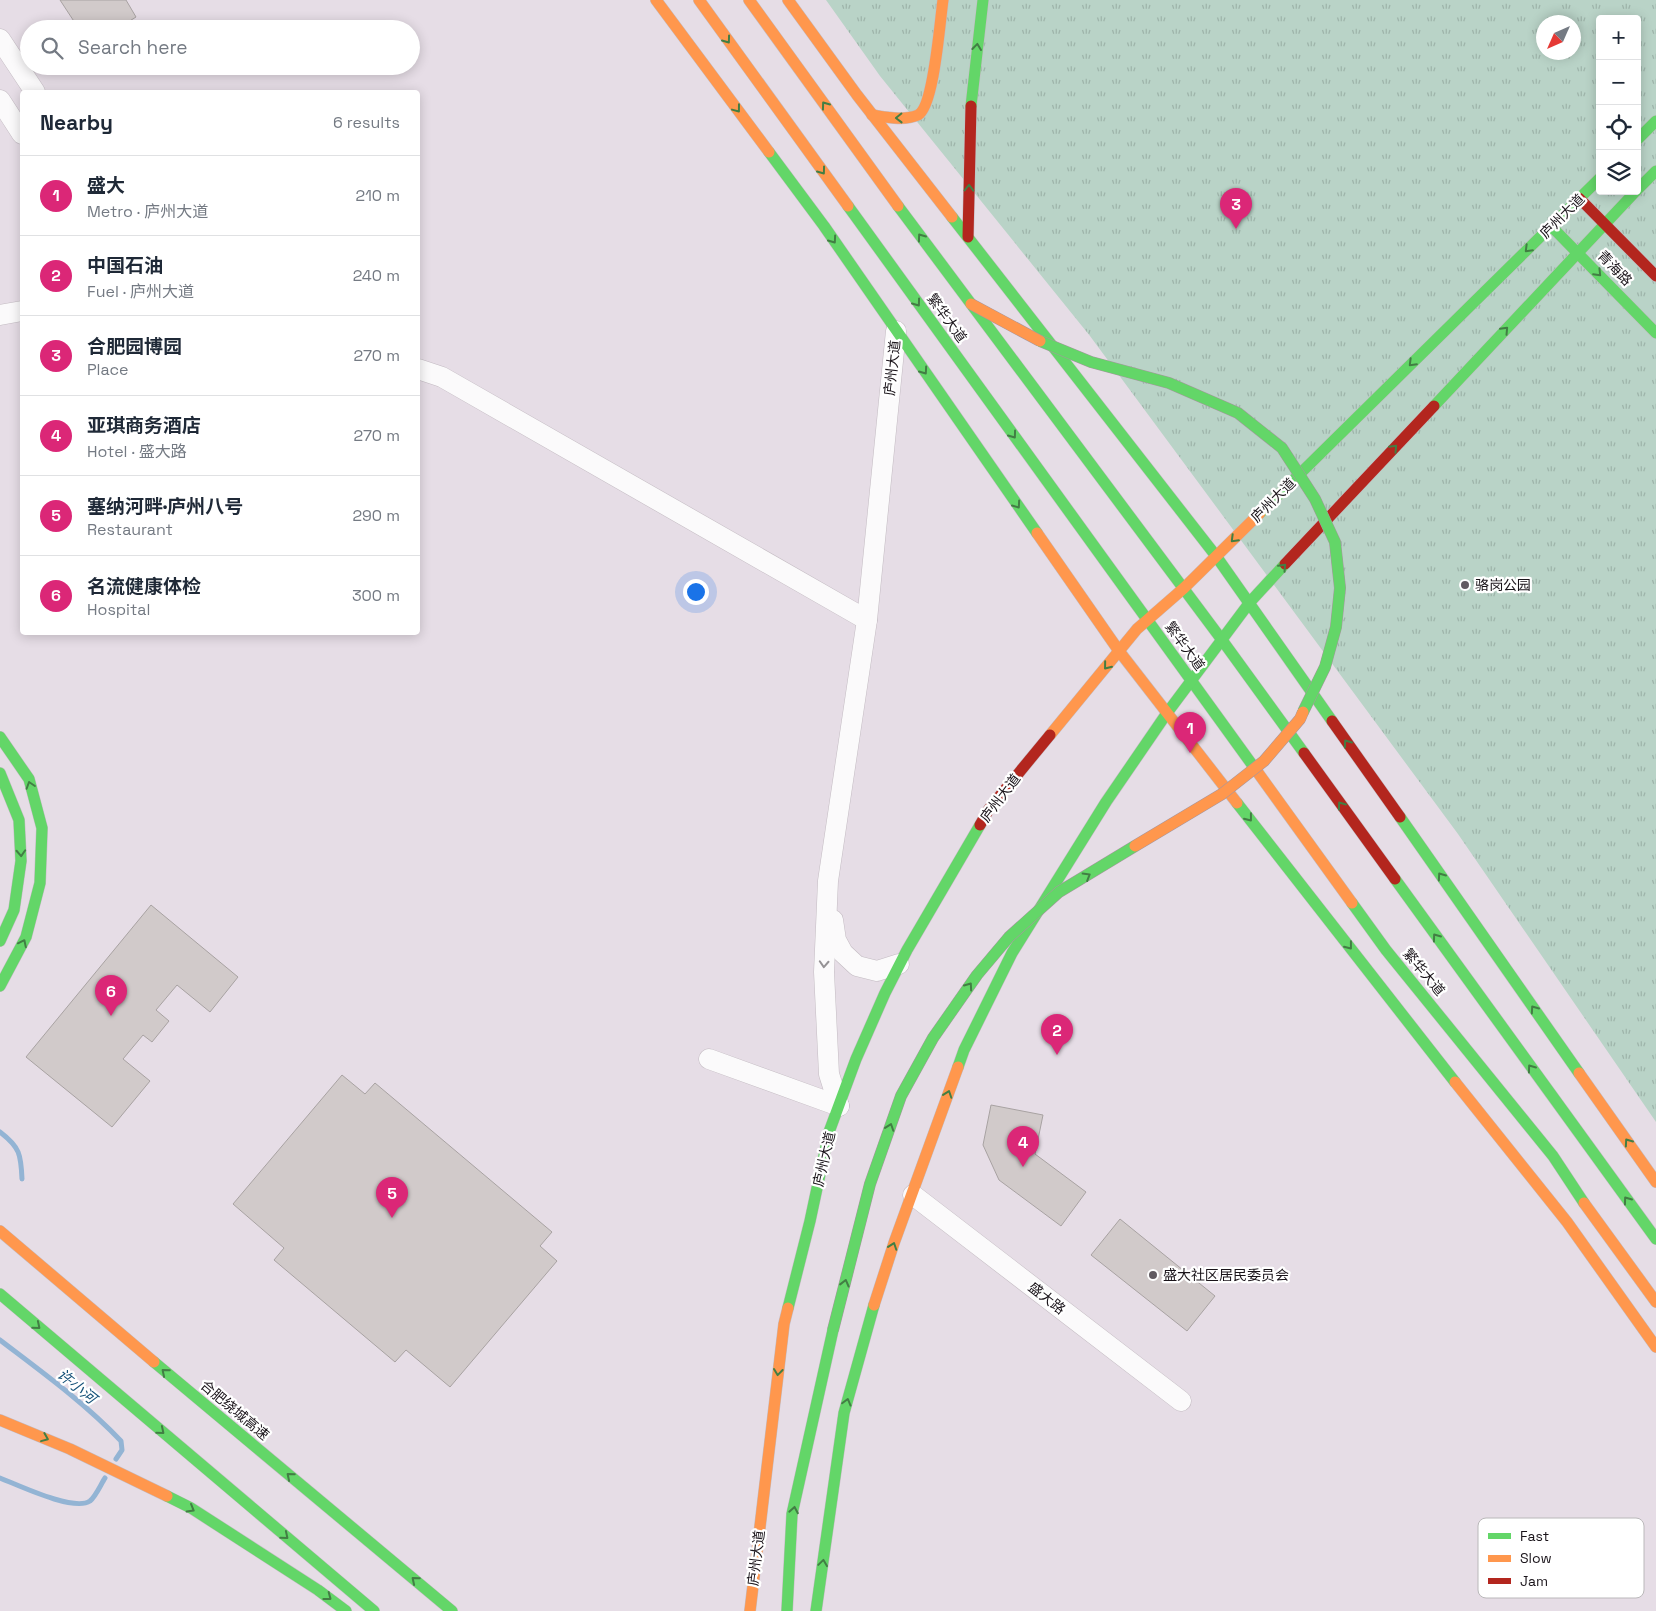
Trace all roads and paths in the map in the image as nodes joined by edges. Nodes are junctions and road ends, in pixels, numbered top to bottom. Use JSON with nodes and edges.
{"nodes":[{"id":1,"x":656,"y":0,"type":"edge"},
{"id":2,"x":699,"y":0,"type":"edge"},
{"id":3,"x":749,"y":0,"type":"edge"},
{"id":4,"x":788,"y":0,"type":"edge"},
{"id":5,"x":943,"y":0,"type":"edge"},
{"id":6,"x":983,"y":0,"type":"edge"},
{"id":7,"x":0,"y":39,"type":"edge"},
{"id":8,"x":20,"y":69,"type":"edge"},
{"id":9,"x":24,"y":75,"type":"edge"},
{"id":10,"x":34,"y":90,"type":"edge"},
{"id":11,"x":0,"y":100,"type":"edge"},
{"id":12,"x":872,"y":114,"type":"junction"},
{"id":13,"x":1656,"y":121,"type":"edge"},
{"id":14,"x":20,"y":131,"type":"edge"},
{"id":15,"x":1641,"y":136,"type":"edge"},
{"id":16,"x":1656,"y":171,"type":"edge"},
{"id":17,"x":1596,"y":182,"type":"edge"},
{"id":18,"x":1641,"y":187,"type":"edge"},
{"id":19,"x":1633,"y":195,"type":"edge"},
{"id":20,"x":1580,"y":198,"type":"junction"},
{"id":21,"x":1605,"y":224,"type":"junction"},
{"id":22,"x":1551,"y":226,"type":"junction"},
{"id":23,"x":968,"y":237,"type":"junction"},
{"id":24,"x":1578,"y":252,"type":"junction"},
{"id":25,"x":1656,"y":276,"type":"edge"},
{"id":26,"x":971,"y":304,"type":"junction"},
{"id":27,"x":20,"y":310,"type":"edge"},
{"id":28,"x":0,"y":315,"type":"edge"},
{"id":29,"x":896,"y":331,"type":"junction"},
{"id":30,"x":1656,"y":332,"type":"edge"},
{"id":31,"x":420,"y":370,"type":"edge"},
{"id":32,"x":1216,"y":556,"type":"junction"},
{"id":33,"x":1184,"y":588,"type":"junction"},
{"id":34,"x":1250,"y":602,"type":"junction"},
{"id":35,"x":867,"y":620,"type":"junction"},
{"id":36,"x":1147,"y":620,"type":"junction"},
{"id":37,"x":1222,"y":640,"type":"junction"},
{"id":38,"x":1119,"y":651,"type":"junction"},
{"id":39,"x":1191,"y":681,"type":"junction"},
{"id":40,"x":1167,"y":713,"type":"junction"},
{"id":41,"x":0,"y":737,"type":"edge"},
{"id":42,"x":0,"y":773,"type":"edge"},
{"id":43,"x":828,"y":881,"type":"junction"},
{"id":44,"x":0,"y":941,"type":"edge"},
{"id":45,"x":900,"y":964,"type":"junction"},
{"id":46,"x":0,"y":986,"type":"edge"},
{"id":47,"x":709,"y":1059,"type":"dead end"},
{"id":48,"x":839,"y":1106,"type":"junction"},
{"id":49,"x":1656,"y":1182,"type":"edge"},
{"id":50,"x":913,"y":1195,"type":"junction"},
{"id":51,"x":0,"y":1227,"type":"edge"},
{"id":52,"x":0,"y":1231,"type":"edge"},
{"id":53,"x":1656,"y":1239,"type":"edge"},
{"id":54,"x":0,"y":1294,"type":"edge"},
{"id":55,"x":80,"y":1301,"type":"junction"},
{"id":56,"x":1656,"y":1302,"type":"edge"},
{"id":57,"x":1656,"y":1347,"type":"edge"},
{"id":58,"x":1181,"y":1400,"type":"dead end"},
{"id":59,"x":0,"y":1420,"type":"edge"},
{"id":60,"x":346,"y":1611,"type":"edge"},
{"id":61,"x":374,"y":1611,"type":"edge"},
{"id":62,"x":452,"y":1611,"type":"edge"},
{"id":63,"x":750,"y":1611,"type":"edge"},
{"id":64,"x":787,"y":1611,"type":"edge"},
{"id":65,"x":816,"y":1611,"type":"edge"}],
"edges":[{"from":1,"to":29,"type":"main road","one_way":true},
{"from":2,"to":36,"type":"main road","name":"繁华大道","one_way":true},
{"from":26,"to":3,"type":"main road","name":"繁华大道","one_way":true},
{"from":4,"to":12,"type":"main road"},
{"from":5,"to":12,"type":"main road","one_way":true},
{"from":23,"to":6,"type":"main road","one_way":true},
{"from":7,"to":8,"type":"street"},
{"from":9,"to":10,"type":"street"},
{"from":11,"to":14,"type":"street"},
{"from":12,"to":23,"type":"main road"},
{"from":13,"to":15,"type":"main road"},
{"from":16,"to":18,"type":"main road"},
{"from":17,"to":20,"type":"main road","name":"庐州大道"},
{"from":19,"to":21,"type":"main road"},
{"from":20,"to":21,"type":"main road","name":"青海路"},
{"from":20,"to":22,"type":"main road","name":"庐州大道"},
{"from":21,"to":24,"type":"main road"},
{"from":21,"to":25,"type":"main road","name":"青海路"},
{"from":22,"to":24,"type":"main road","name":"青海路"},
{"from":22,"to":32,"type":"main road","name":"庐州大道","one_way":true},
{"from":23,"to":32,"type":"main road"},
{"from":24,"to":30,"type":"main road","name":"青海路","one_way":true},
{"from":34,"to":24,"type":"main road","one_way":true},
{"from":26,"to":33,"type":"main road","name":"繁华大道"},
{"from":64,"to":26,"type":"main road","one_way":true,"bridge":true},
{"from":27,"to":28,"type":"street"},
{"from":29,"to":35,"type":"street","name":"庐州大道"},
{"from":29,"to":38,"type":"main road","one_way":true},
{"from":31,"to":35,"type":"street"},
{"from":32,"to":33,"type":"main road","name":"庐州大道"},
{"from":32,"to":34,"type":"main road"},
{"from":33,"to":36,"type":"main road","name":"庐州大道"},
{"from":33,"to":37,"type":"main road","name":"繁华大道"},
{"from":34,"to":37,"type":"main road"},
{"from":49,"to":34,"type":"main road","one_way":true},
{"from":35,"to":43,"type":"street","name":"庐州大道"},
{"from":36,"to":38,"type":"main road","name":"庐州大道"},
{"from":36,"to":39,"type":"main road","name":"繁华大道"},
{"from":37,"to":39,"type":"main road"},
{"from":53,"to":37,"type":"main road","name":"繁华大道","one_way":true},
{"from":38,"to":40,"type":"main road"},
{"from":38,"to":45,"type":"main road","name":"庐州大道","one_way":true},
{"from":39,"to":40,"type":"main road"},
{"from":39,"to":56,"type":"main road","name":"繁华大道"},
{"from":50,"to":40,"type":"main road","one_way":true},
{"from":40,"to":57,"type":"main road","one_way":true},
{"from":46,"to":41,"type":"main road","one_way":true},
{"from":42,"to":44,"type":"main road","one_way":true},
{"from":43,"to":45,"type":"street"},
{"from":43,"to":48,"type":"street","one_way":true},
{"from":45,"to":48,"type":"main road","name":"庐州大道"},
{"from":47,"to":48,"type":"street"},
{"from":48,"to":63,"type":"main road","name":"庐州大道","one_way":true},
{"from":50,"to":58,"type":"street","name":"盛大路"},
{"from":65,"to":50,"type":"main road","one_way":true},
{"from":51,"to":55,"type":"main road"},
{"from":52,"to":55,"type":"main road","name":"合肥绕城高速"},
{"from":54,"to":61,"type":"main road","one_way":true},
{"from":62,"to":55,"type":"main road","name":"合肥绕城高速","one_way":true},
{"from":59,"to":60,"type":"main road","one_way":true}]}
